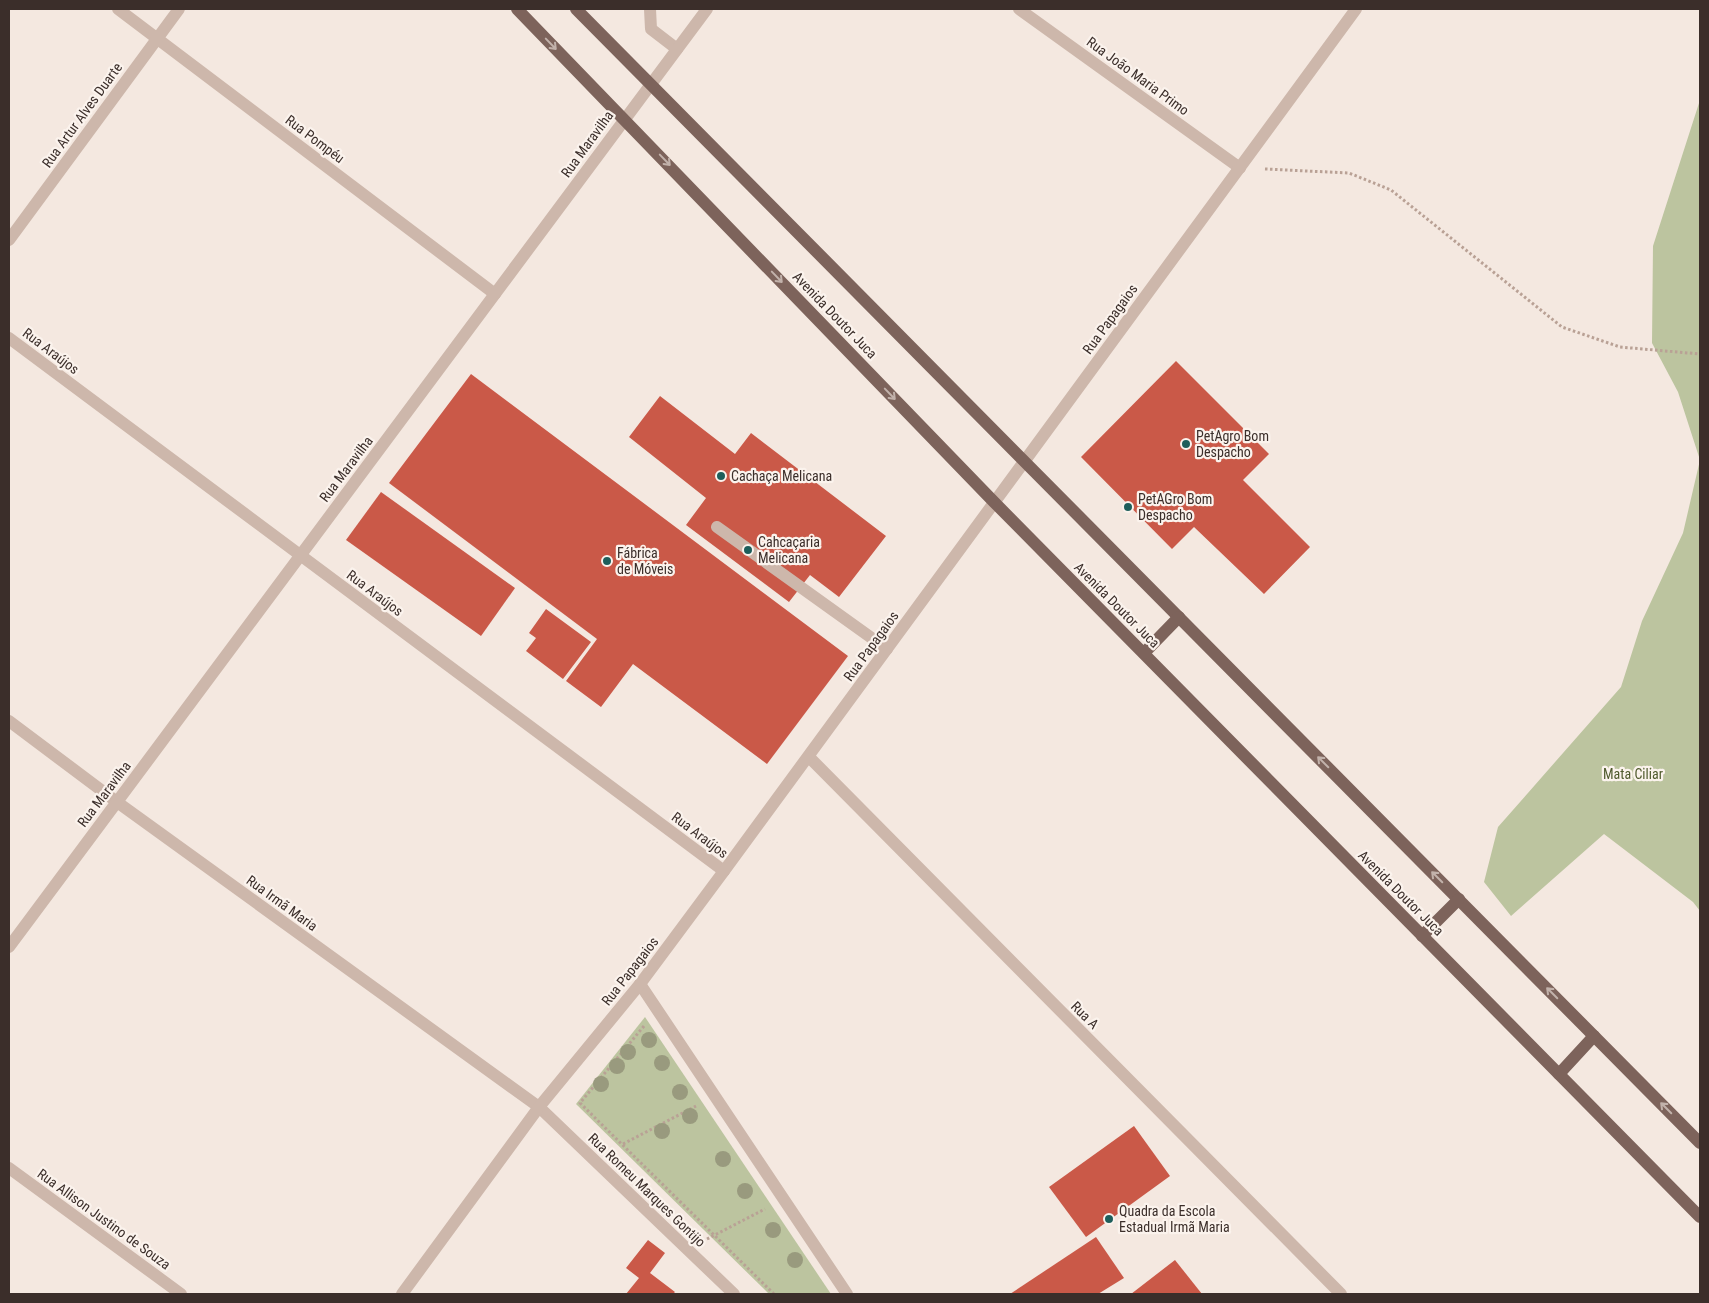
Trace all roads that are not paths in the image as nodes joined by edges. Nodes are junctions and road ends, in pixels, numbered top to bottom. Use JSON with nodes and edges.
{"nodes":[{"id":1,"x":118,"y":9,"type":"edge"},
{"id":2,"x":178,"y":9,"type":"edge"},
{"id":3,"x":517,"y":9,"type":"edge"},
{"id":4,"x":576,"y":9,"type":"edge"},
{"id":5,"x":650,"y":9,"type":"edge"},
{"id":6,"x":707,"y":9,"type":"edge"},
{"id":7,"x":1019,"y":9,"type":"edge"},
{"id":8,"x":1356,"y":9,"type":"edge"},
{"id":9,"x":157,"y":38,"type":"junction"},
{"id":10,"x":677,"y":49,"type":"junction"},
{"id":11,"x":651,"y":84,"type":"junction"},
{"id":12,"x":625,"y":118,"type":"junction"},
{"id":13,"x":1240,"y":168,"type":"junction"},
{"id":14,"x":9,"y":240,"type":"edge"},
{"id":15,"x":495,"y":294,"type":"junction"},
{"id":16,"x":9,"y":338,"type":"edge"},
{"id":17,"x":1024,"y":461,"type":"junction"},
{"id":18,"x":994,"y":502,"type":"junction"},
{"id":19,"x":717,"y":527,"type":"dead end"},
{"id":20,"x":300,"y":556,"type":"junction"},
{"id":21,"x":1179,"y":617,"type":"junction"},
{"id":22,"x":887,"y":649,"type":"junction"},
{"id":23,"x":1144,"y":653,"type":"junction"},
{"id":24,"x":9,"y":721,"type":"edge"},
{"id":25,"x":808,"y":756,"type":"junction"},
{"id":26,"x":117,"y":802,"type":"junction"},
{"id":27,"x":724,"y":871,"type":"junction"},
{"id":28,"x":1458,"y":899,"type":"junction"},
{"id":29,"x":1422,"y":936,"type":"junction"},
{"id":30,"x":9,"y":947,"type":"edge"},
{"id":31,"x":640,"y":984,"type":"junction"},
{"id":32,"x":1594,"y":1036,"type":"junction"},
{"id":33,"x":1559,"y":1074,"type":"junction"},
{"id":34,"x":539,"y":1107,"type":"junction"},
{"id":35,"x":1700,"y":1143,"type":"edge"},
{"id":36,"x":9,"y":1168,"type":"edge"},
{"id":37,"x":1700,"y":1217,"type":"edge"},
{"id":38,"x":181,"y":1294,"type":"edge"},
{"id":39,"x":402,"y":1294,"type":"edge"},
{"id":40,"x":734,"y":1294,"type":"edge"},
{"id":41,"x":847,"y":1294,"type":"edge"},
{"id":42,"x":1341,"y":1294,"type":"edge"}],
"edges":[{"from":1,"to":9,"type":"street","name":"Rua Pompéu"},
{"from":2,"to":9,"type":"street","name":"Rua Artur Alves Duarte"},
{"from":3,"to":12,"type":"main road","name":"Avenida Doutor Juca","one_way":true},
{"from":4,"to":11,"type":"main road"},
{"from":5,"to":10,"type":"street"},
{"from":6,"to":10,"type":"street","name":"Rua Maravilha"},
{"from":7,"to":13,"type":"street","name":"Rua João Maria Primo"},
{"from":8,"to":13,"type":"street","name":"Rua Papagaios"},
{"from":9,"to":14,"type":"street","name":"Rua Artur Alves Duarte"},
{"from":9,"to":15,"type":"street","name":"Rua Pompéu"},
{"from":10,"to":11,"type":"street","name":"Rua Maravilha"},
{"from":11,"to":12,"type":"street","name":"Rua Maravilha"},
{"from":11,"to":17,"type":"main road"},
{"from":12,"to":15,"type":"street","name":"Rua Maravilha"},
{"from":12,"to":18,"type":"main road","name":"Avenida Doutor Juca","one_way":true},
{"from":13,"to":17,"type":"street","name":"Rua Papagaios"},
{"from":15,"to":20,"type":"street","name":"Rua Maravilha"},
{"from":16,"to":20,"type":"street","name":"Rua Araújos"},
{"from":17,"to":18,"type":"street","name":"Rua Papagaios"},
{"from":17,"to":21,"type":"main road"},
{"from":18,"to":22,"type":"street","name":"Rua Papagaios"},
{"from":18,"to":23,"type":"main road","name":"Avenida Doutor Juca"},
{"from":19,"to":22,"type":"street"},
{"from":20,"to":26,"type":"street","name":"Rua Maravilha"},
{"from":20,"to":27,"type":"street","name":"Rua Araújos"},
{"from":21,"to":23,"type":"main road"},
{"from":28,"to":21,"type":"main road","one_way":true},
{"from":22,"to":25,"type":"street","name":"Rua Papagaios"},
{"from":23,"to":29,"type":"main road","name":"Avenida Doutor Juca"},
{"from":24,"to":26,"type":"street","name":"Rua Irmã Maria"},
{"from":25,"to":27,"type":"street","name":"Rua Papagaios"},
{"from":25,"to":42,"type":"street","name":"Rua A"},
{"from":26,"to":30,"type":"street","name":"Rua Maravilha"},
{"from":26,"to":34,"type":"street","name":"Rua Irmã Maria"},
{"from":27,"to":31,"type":"street","name":"Rua Papagaios"},
{"from":28,"to":29,"type":"main road"},
{"from":32,"to":28,"type":"main road","one_way":true},
{"from":29,"to":33,"type":"main road","name":"Avenida Doutor Juca"},
{"from":31,"to":34,"type":"street","name":"Rua Papagaios"},
{"from":31,"to":41,"type":"street"},
{"from":32,"to":33,"type":"main road"},
{"from":35,"to":32,"type":"main road","one_way":true},
{"from":33,"to":37,"type":"main road","name":"Avenida Doutor Juca"},
{"from":34,"to":39,"type":"street","name":"Rua Papagaios"},
{"from":34,"to":40,"type":"street","name":"Rua Romeu Marques Gontijo"},
{"from":36,"to":38,"type":"street","name":"Rua Allison Justino de Souza"}]}
